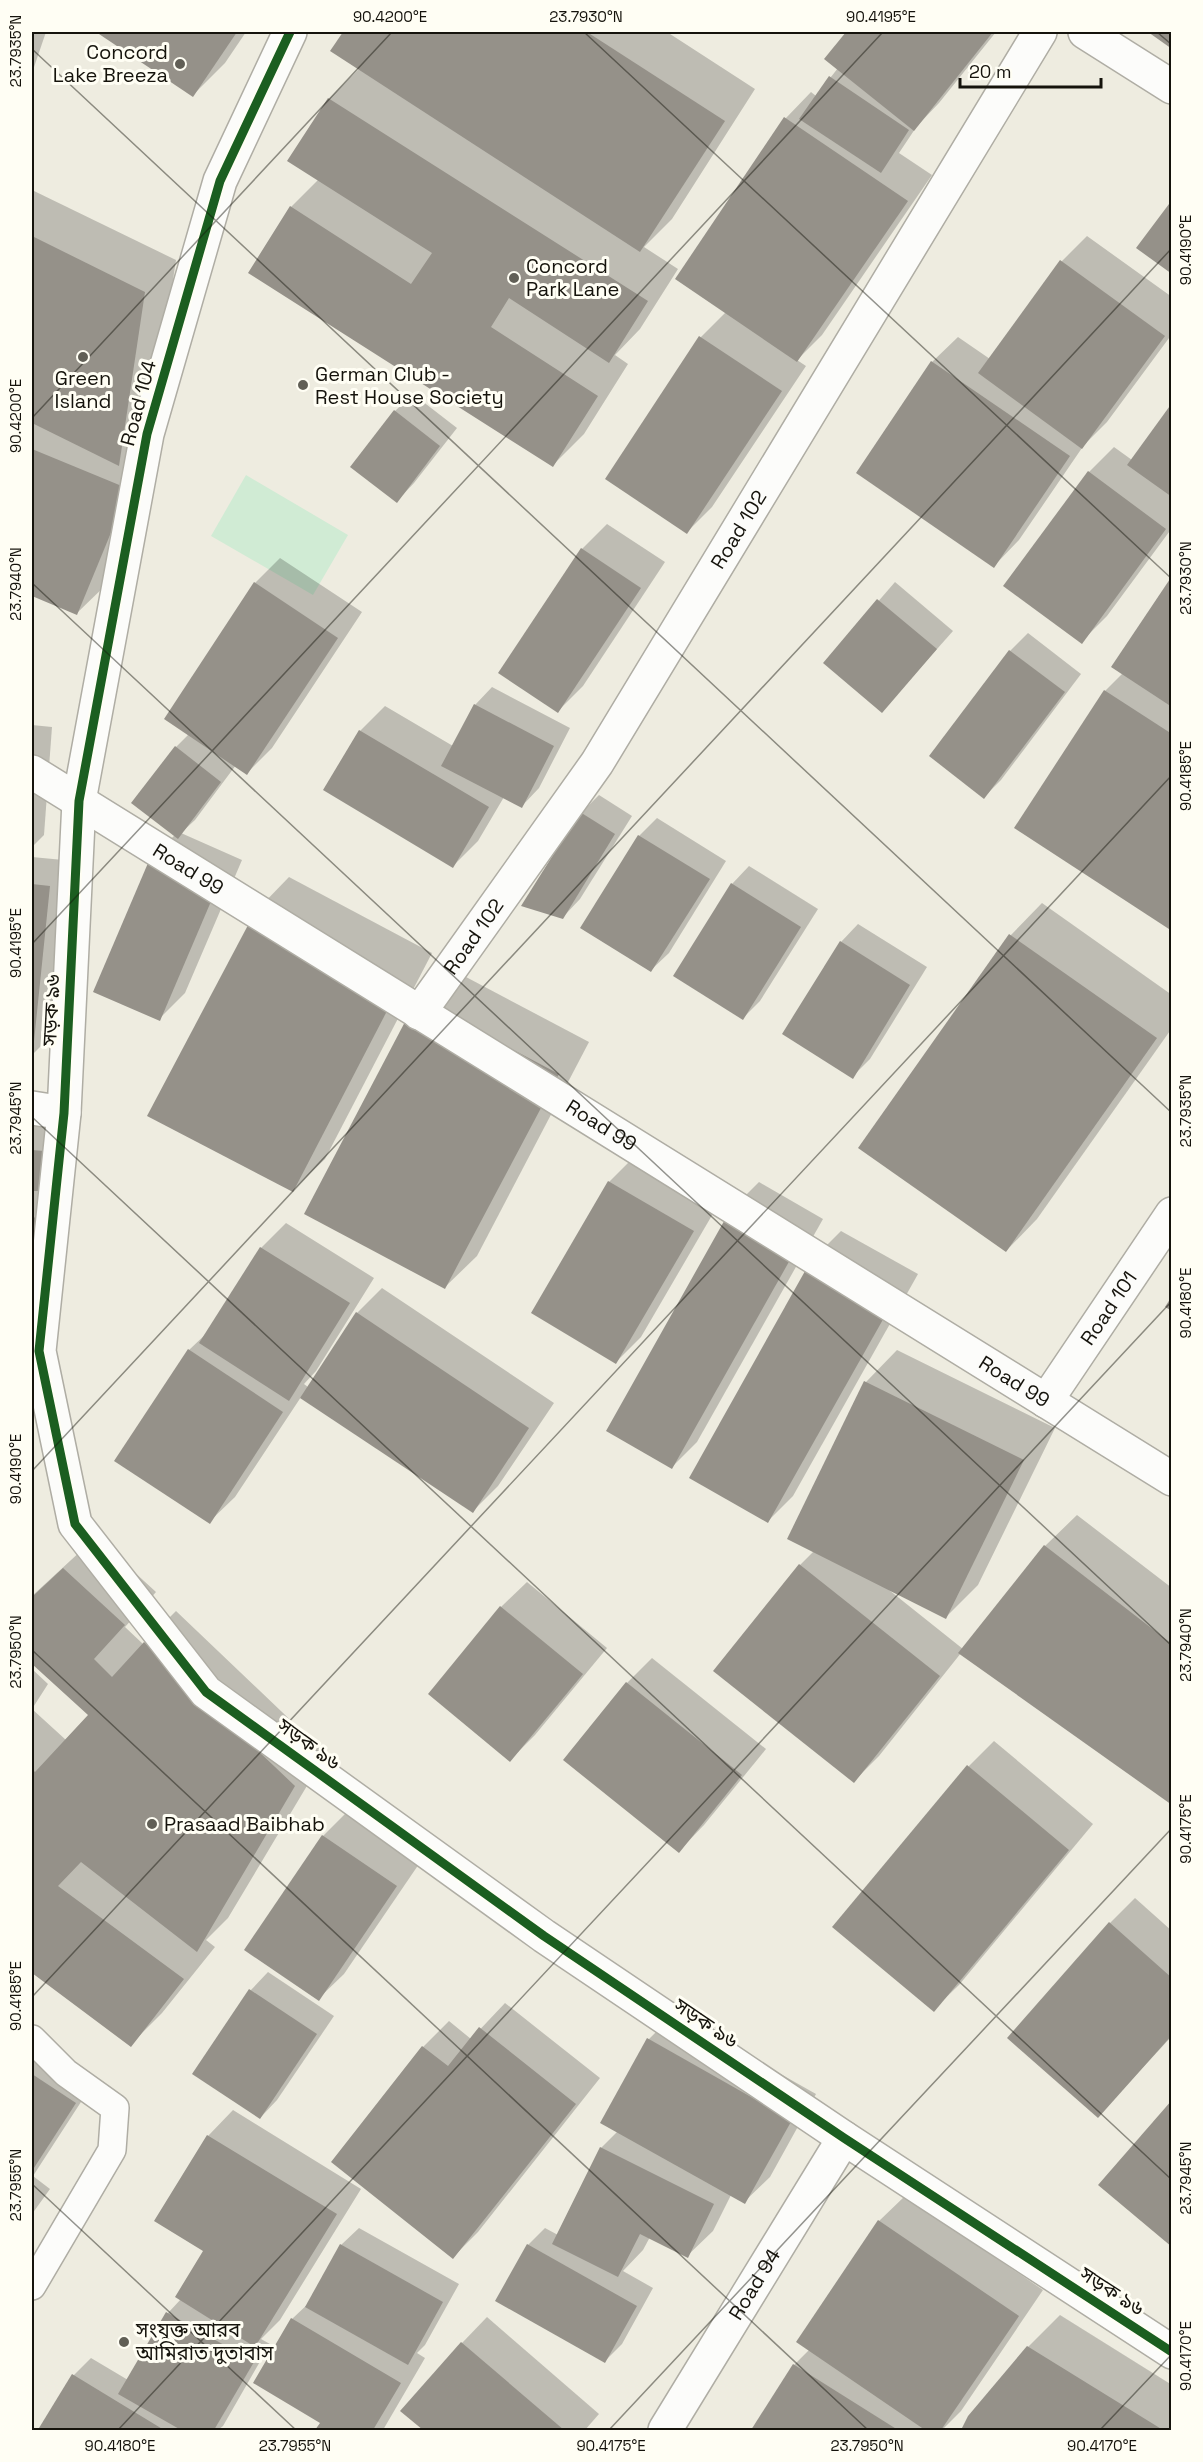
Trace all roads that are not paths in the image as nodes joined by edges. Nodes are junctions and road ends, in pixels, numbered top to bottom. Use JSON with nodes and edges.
{"nodes":[{"id":1,"x":290,"y":32,"type":"edge"},
{"id":2,"x":1040,"y":32,"type":"edge"},
{"id":3,"x":1085,"y":32,"type":"edge"},
{"id":4,"x":1172,"y":87,"type":"edge"},
{"id":5,"x":32,"y":772,"type":"edge"},
{"id":6,"x":79,"y":801,"type":"junction"},
{"id":7,"x":419,"y":1013,"type":"junction"},
{"id":8,"x":32,"y":1108,"type":"edge"},
{"id":9,"x":64,"y":1113,"type":"junction"},
{"id":10,"x":1172,"y":1214,"type":"edge"},
{"id":11,"x":1046,"y":1401,"type":"junction"},
{"id":12,"x":1172,"y":1479,"type":"edge"},
{"id":13,"x":32,"y":2039,"type":"edge"},
{"id":14,"x":844,"y":2138,"type":"junction"},
{"id":15,"x":32,"y":2286,"type":"edge"},
{"id":16,"x":1172,"y":2352,"type":"edge"},
{"id":17,"x":664,"y":2430,"type":"edge"}],
"edges":[{"from":1,"to":6,"type":"street","name":"Road 104"},
{"from":2,"to":7,"type":"street","name":"Road 102"},
{"from":3,"to":4,"type":"street"},
{"from":5,"to":6,"type":"street","name":"Road 99"},
{"from":6,"to":7,"type":"street","name":"Road 99"},
{"from":6,"to":9,"type":"street","name":"সড়ক ৯৬"},
{"from":7,"to":11,"type":"street","name":"Road 99"},
{"from":8,"to":9,"type":"street"},
{"from":9,"to":14,"type":"street","name":"সড়ক ৯৬"},
{"from":10,"to":11,"type":"street","name":"Road 101"},
{"from":11,"to":12,"type":"street","name":"Road 99"},
{"from":13,"to":15,"type":"lane"},
{"from":14,"to":16,"type":"street","name":"সড়ক ৯৬"},
{"from":14,"to":17,"type":"street","name":"Road 94"}]}
